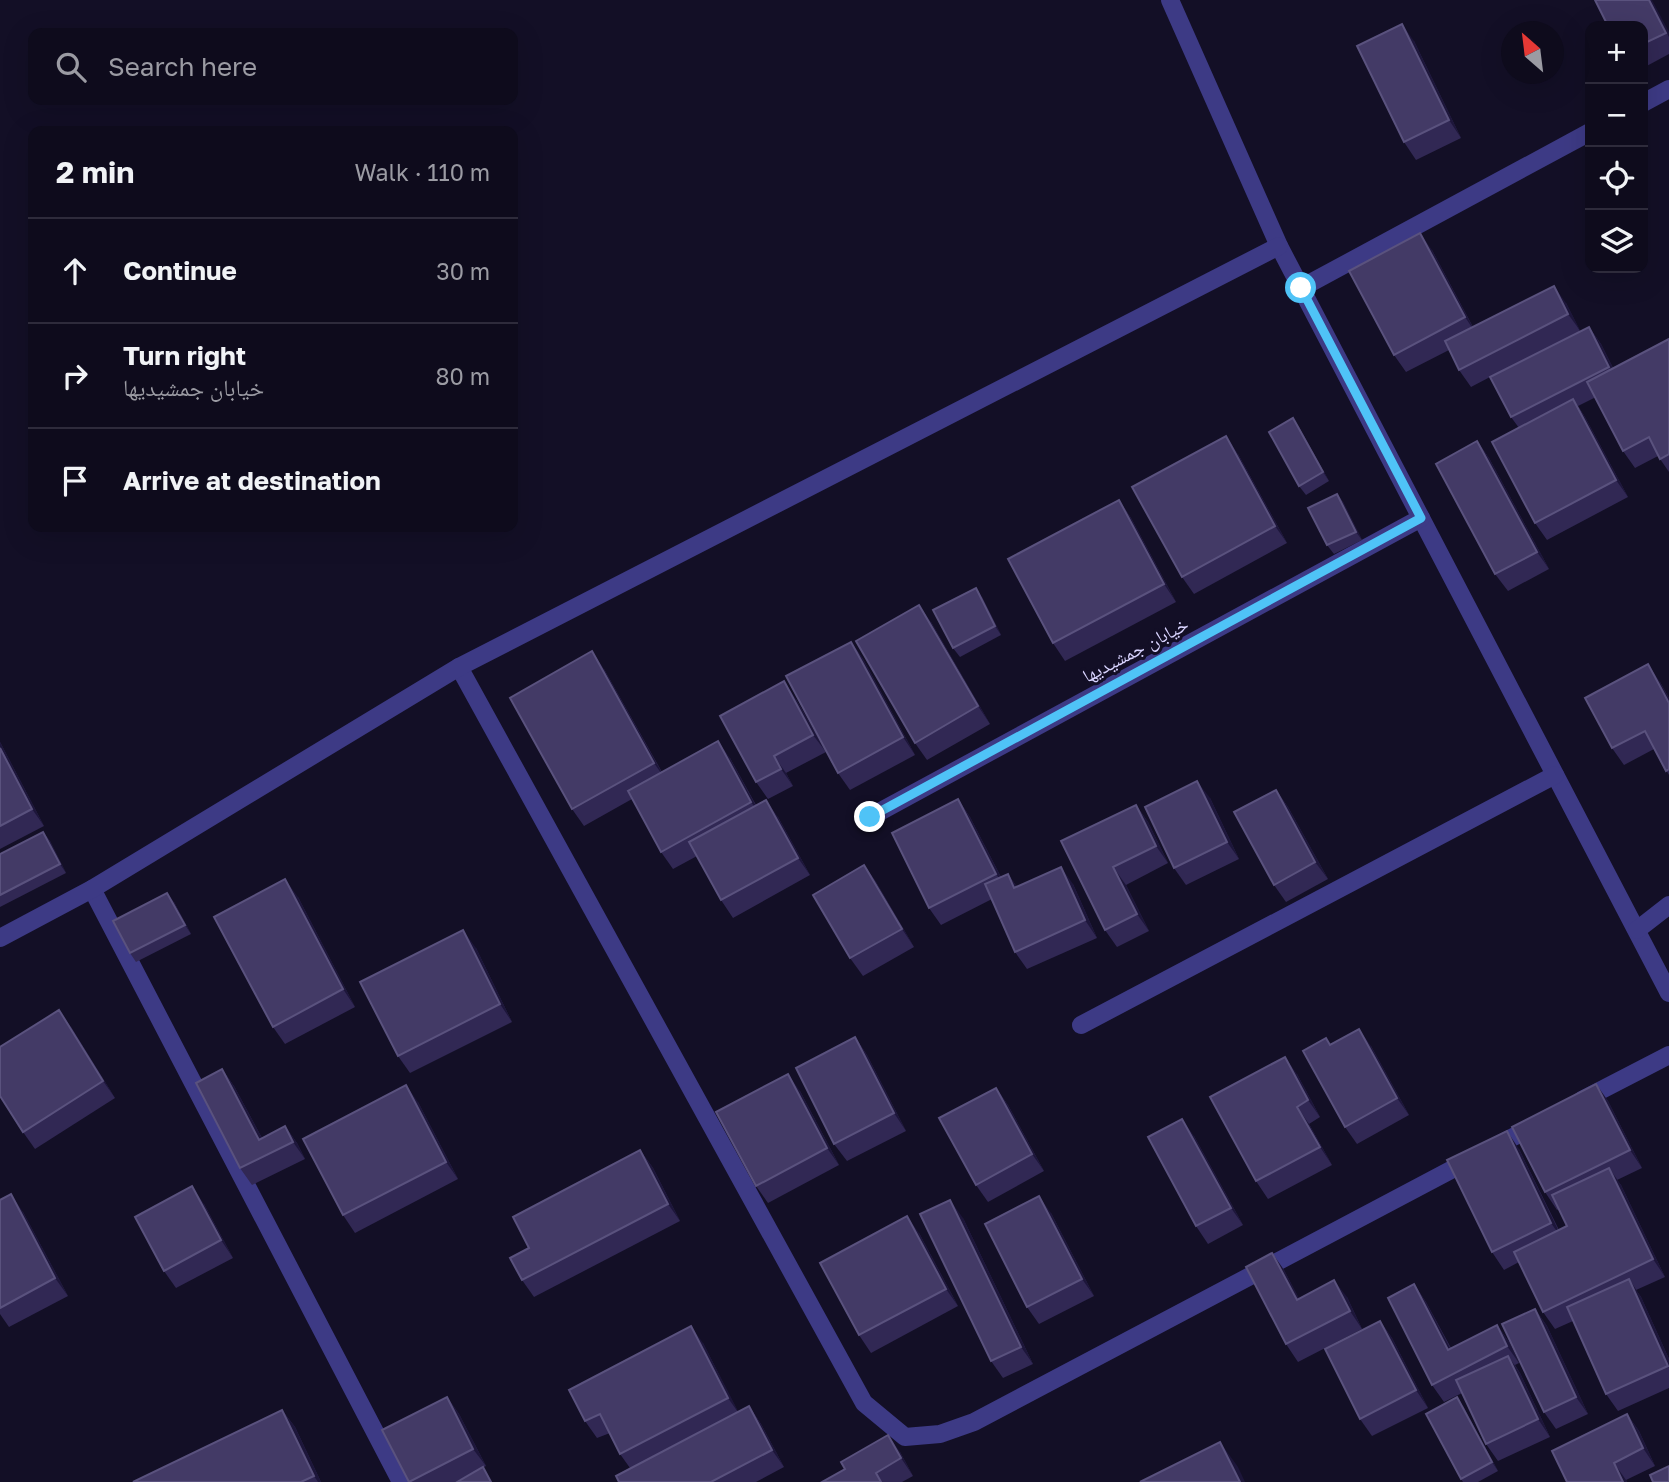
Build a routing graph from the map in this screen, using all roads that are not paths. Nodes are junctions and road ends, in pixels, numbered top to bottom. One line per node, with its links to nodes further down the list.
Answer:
1 (1170, 0): 5 (street)
2 (1669, 89): 3 (street)
3 (1648, 100)
4 (1585, 135): 6 (street)
5 (1279, 246): 6 (street); 8 (street)
6 (1301, 288): 7 (street)
7 (1421, 518): 9 (street); 10 (street, خیابان جمشیدیها)
8 (459, 667): 11 (street); 19 (street)
9 (1555, 775): 13 (street); 16 (street)
10 (870, 817)
11 (93, 889): 14 (street); 20 (street)
12 (1669, 905): 13 (street)
13 (1637, 930): 15 (street)
14 (0, 938)
15 (1669, 993)
16 (1081, 1025)
17 (1669, 1055): 18 (street)
18 (1571, 1106)
19 (1547, 1119)
20 (401, 1482)

